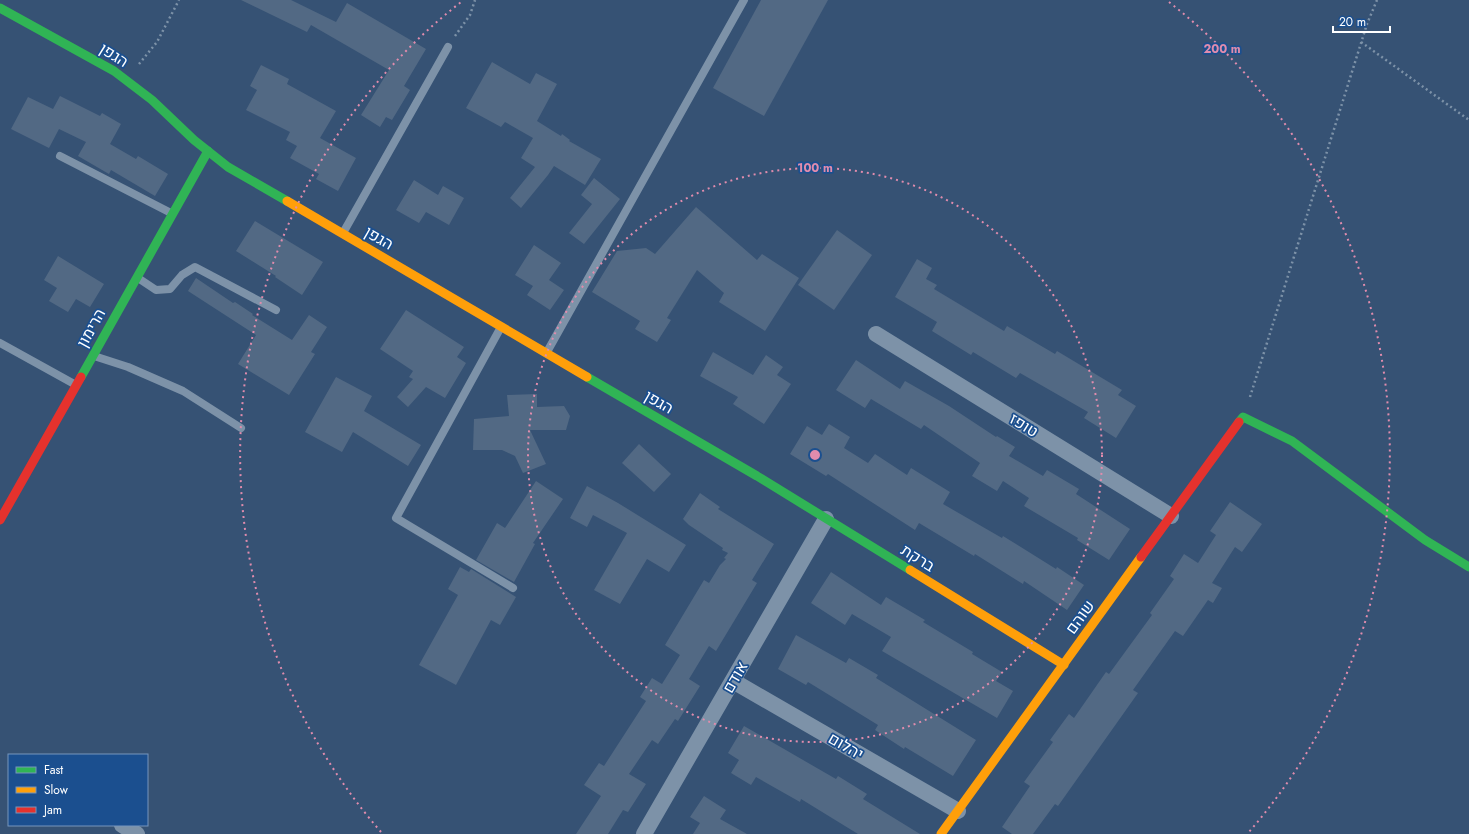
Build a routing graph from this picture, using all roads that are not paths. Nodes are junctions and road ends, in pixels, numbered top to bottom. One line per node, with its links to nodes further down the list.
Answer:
1 (744, 0): 13 (lane)
2 (0, 8): 4 (street, הגפן)
3 (448, 48): 7 (lane)
4 (208, 151): 6 (street, הרימון); 7 (street, הגפן)
5 (60, 156): 6 (lane)
6 (173, 214): 8 (street, הרימון)
7 (342, 234): 10 (street, הגפן)
8 (137, 278): 9 (lane); 14 (street, הרימון)
9 (276, 310)
10 (501, 326): 13 (street, הגפן); 22 (lane)
11 (876, 334): 18 (street, טופז)
12 (0, 342): 15 (lane)
13 (547, 353): 17 (street, הגפן)
14 (93, 356): 15 (street, הרימון); 16 (lane)
15 (76, 384): 19 (street, הרימון)
16 (241, 428)
17 (757, 476): 20 (street, ברקת)
18 (1171, 516): 21 (street, שוהם); 23 (street, שוהם)
19 (0, 519)
20 (826, 519): 23 (street, ברקת); 24 (street, אודם)
21 (1469, 567)
22 (513, 588)
23 (1064, 664): 25 (street, שוהם)
24 (733, 681): 25 (street, יהלום); 28 (street, אודם)
25 (958, 811): 29 (street, שוהם)
26 (124, 826): 27 (street)
27 (137, 834)
28 (644, 834)
29 (941, 834)

